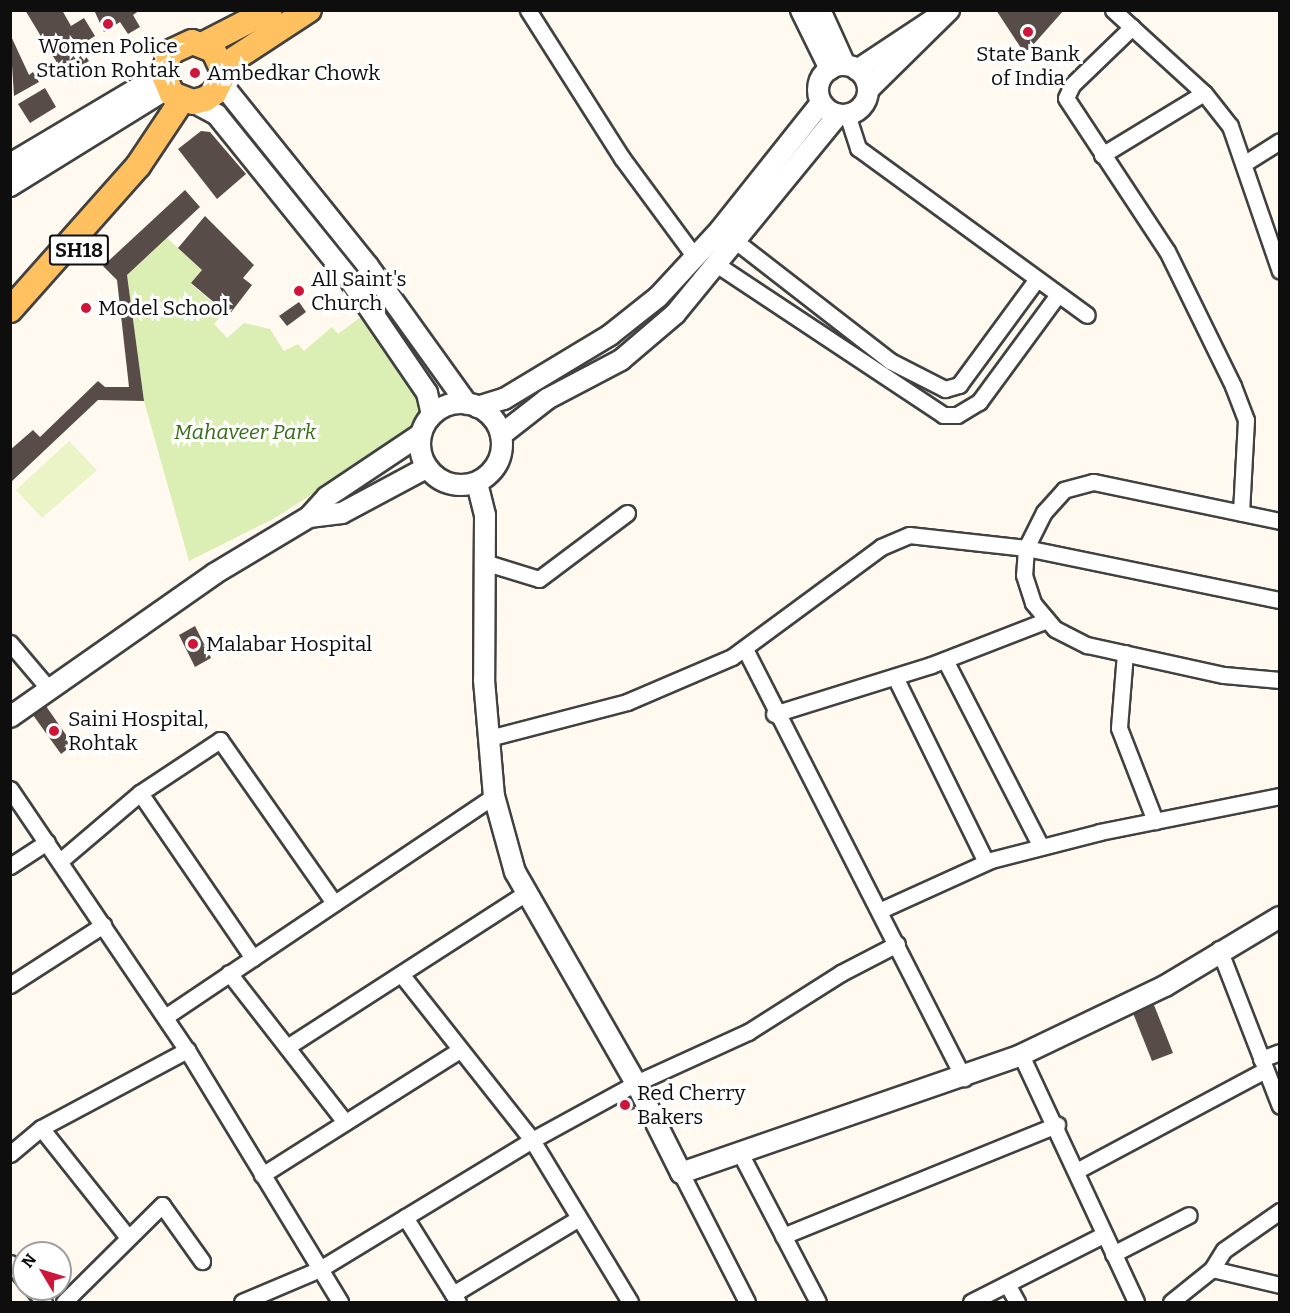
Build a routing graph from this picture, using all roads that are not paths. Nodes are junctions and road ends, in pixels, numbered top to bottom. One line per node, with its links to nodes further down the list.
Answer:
1 (270, 10): 9 (main road, SH18)
2 (309, 10): 11 (main road, SH18)
3 (528, 10): 25 (street)
4 (801, 10): 10 (street)
5 (820, 10): 10 (street)
6 (1113, 10): 8 (street)
7 (946, 14): 10 (street); 12 (street)
8 (1132, 27): 14 (street); 19 (street)
9 (204, 44): 11 (main road); 13 (main road, SH18)
10 (844, 68): 12 (street); 15 (street)
11 (222, 77): 13 (main road, SH18); 34 (street)
12 (868, 90): 16 (street)
13 (177, 91): 18 (street); 22 (main road, SH18); 35 (street)
14 (1204, 93): 19 (street); 20 (street)
15 (821, 103): 16 (street); 25 (street)
16 (842, 115): 24 (street); 28 (street)
17 (1280, 141): 20 (street)
18 (47, 152): 21 (street); 23 (street)
19 (1102, 155): 41 (street)
20 (1245, 163): 27 (street)
21 (10, 165)
22 (138, 166): 29 (main road, SH18); 31 (main road); 33 (main road, SH18)
23 (10, 186)
24 (738, 243): 26 (street); 28 (street)
25 (695, 257): 34 (street)
26 (718, 267): 30 (street); 37 (street)
27 (1280, 271)
28 (1036, 280): 30 (street)
29 (10, 289)
30 (1058, 296): 32 (street)
31 (10, 310)
32 (1087, 315)
33 (10, 328)
34 (472, 405): 35 (street); 37 (street)
35 (432, 414): 36 (street)
36 (421, 434): 38 (street); 42 (street)
37 (501, 435): 39 (street)
38 (426, 468): 39 (street); 42 (street)
39 (477, 483): 45 (street)
40 (627, 513): 45 (street)
41 (1241, 513): 43 (street); 44 (street)
42 (309, 517): 54 (street)
43 (1280, 521)
44 (1026, 548): 46 (street); 47 (street); 49 (street)
45 (487, 563): 57 (street)
46 (1280, 600)
47 (1047, 620): 50 (street); 51 (street)
48 (10, 643): 54 (street)
49 (745, 649): 55 (street); 57 (street)
50 (1125, 653): 53 (street); 62 (street)
51 (945, 660): 52 (street); 64 (street)
52 (895, 677): 55 (street); 66 (street)
53 (1280, 680)
54 (49, 689): 56 (street)
55 (774, 714): 70 (street)
56 (10, 717)
57 (489, 738): 60 (street)
58 (10, 789): 63 (street)
59 (140, 793): 65 (street); 69 (street); 75 (street)
60 (494, 796): 68 (street); 69 (street)
61 (1280, 796): 62 (street)
62 (1155, 821): 64 (street)
63 (47, 842): 65 (street); 67 (street)
64 (1041, 847): 66 (street)
65 (60, 861): 72 (street)
66 (986, 862): 70 (street)
67 (10, 866)
68 (526, 893): 77 (street); 87 (street)
69 (334, 903): 75 (street)
70 (881, 910): 73 (street)
71 (1280, 917): 74 (street)
72 (103, 925): 78 (street); 79 (street)
73 (897, 944): 86 (street); 87 (street)
74 (1219, 949): 84 (street); 85 (street)
75 (253, 958): 76 (street)
76 (230, 973): 79 (street); 80 (street)
77 (401, 974): 80 (street); 82 (street)
78 (10, 985)
79 (165, 1017): 81 (street)
80 (287, 1047): 89 (street)
81 (187, 1050): 91 (street); 97 (street)
82 (460, 1050): 89 (street); 92 (street)
83 (1280, 1052): 85 (street)
84 (1022, 1055): 86 (street); 90 (street)
85 (1263, 1064): 88 (street); 95 (street)
86 (964, 1078): 93 (street)
87 (636, 1083): 92 (street); 96 (street)
88 (1280, 1106)
89 (345, 1122): 97 (street)
90 (1057, 1125): 95 (street); 104 (street)
91 (41, 1128): 94 (street); 102 (street)
92 (532, 1140): 100 (street); 101 (street)
93 (739, 1151): 96 (street); 104 (street)
94 (10, 1154)
95 (1078, 1170): 103 (street)
96 (681, 1173): 116 (street)
97 (262, 1174): 107 (street)
98 (1280, 1211): 108 (street)
99 (1189, 1215): 105 (street)
100 (405, 1217): 107 (street); 111 (street)
101 (579, 1218): 111 (street); 115 (street)
102 (126, 1235): 106 (street); 112 (street)
103 (1103, 1235): 105 (street); 109 (street)
104 (783, 1236): 117 (street)
105 (1113, 1254): 120 (street)
106 (202, 1261)
107 (320, 1269): 113 (street); 114 (street)
108 (1212, 1269): 110 (street); 121 (street)
109 (1007, 1284): 118 (street); 119 (street)
110 (1280, 1285)
111 (456, 1298)
112 (64, 1302)
113 (242, 1302)
114 (340, 1302)
115 (627, 1302)
116 (747, 1302)
117 (818, 1302)
118 (971, 1302)
119 (1017, 1302)
120 (1136, 1302)
121 (1171, 1302)

